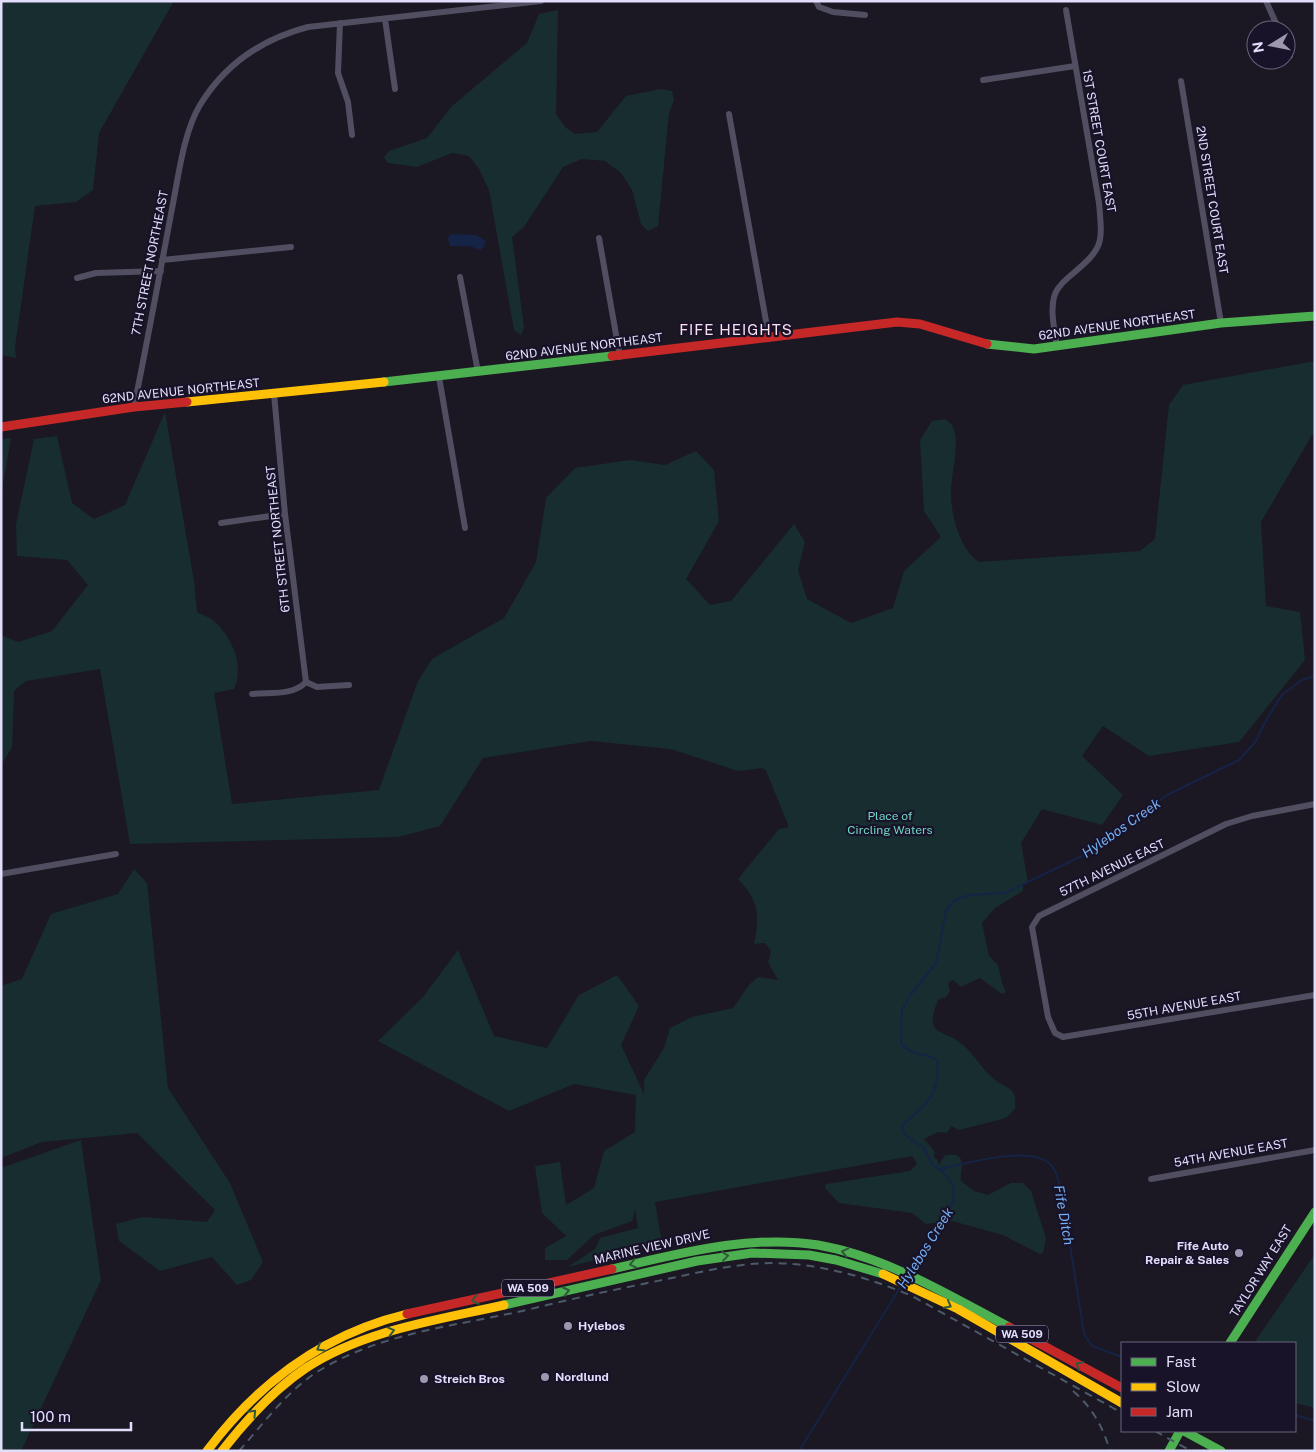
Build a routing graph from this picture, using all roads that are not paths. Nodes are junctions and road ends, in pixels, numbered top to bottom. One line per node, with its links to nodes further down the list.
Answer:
1 (541, 1): 6 (street, 7TH STREET NORTHEAST)
2 (816, 1): 5 (street)
3 (1266, 1): 7 (street)
4 (1066, 10): 9 (street, 1ST STREET COURT EAST)
5 (865, 15)
6 (385, 18): 8 (street, 7TH STREET NORTHEAST); 12 (street)
7 (1275, 20)
8 (340, 23): 14 (street); 17 (street, 7TH STREET NORTHEAST)
9 (1075, 66): 10 (street); 24 (street, 1ST STREET COURT EAST)
10 (984, 80)
11 (1182, 81): 22 (street, 2ND STREET COURT EAST)
12 (395, 89)
13 (729, 114): 23 (street)
14 (352, 135)
15 (599, 238): 25 (street)
16 (291, 247): 17 (street)
17 (162, 260): 18 (street, 7TH STREET NORTHEAST)
18 (161, 271): 20 (street); 29 (street, 7TH STREET NORTHEAST)
19 (460, 277): 26 (street)
20 (78, 278)
21 (1315, 316): 22 (main road, 62ND AVENUE NORTHEAST)
22 (1221, 323): 24 (main road, 62ND AVENUE NORTHEAST)
23 (769, 338): 24 (main road, 62ND AVENUE NORTHEAST); 25 (main road, 62ND AVENUE NORTHEAST)
24 (1057, 347)
25 (620, 357): 26 (main road, 62ND AVENUE NORTHEAST)
26 (478, 372): 27 (main road, 62ND AVENUE NORTHEAST)
27 (439, 377): 28 (main road, 62ND AVENUE NORTHEAST); 33 (street)
28 (274, 394): 29 (main road, 62ND AVENUE NORTHEAST); 31 (street, 6TH STREET NORTHEAST)
29 (134, 407): 30 (main road, 62ND AVENUE NORTHEAST)
30 (1, 427)
31 (285, 514): 32 (street); 34 (street, 6TH STREET NORTHEAST)
32 (221, 523)
33 (465, 528)
34 (306, 682): 35 (street); 36 (street)
35 (348, 685)
36 (252, 694)
37 (1315, 804): 41 (street, 57TH AVENUE EAST)
38 (116, 854): 39 (street)
39 (1, 874)
40 (1315, 995): 41 (street, 55TH AVENUE EAST)
41 (1058, 1035)
42 (1315, 1150): 43 (street, 54TH AVENUE EAST)
43 (1151, 1179)
44 (1315, 1212): 47 (main road, TAYLOR WAY EAST)
45 (890, 1271): 46 (main road, MARINE VIEW DRIVE / WA 509); 52 (main road, MARINE VIEW DRIVE / WA 509, one-way to 52); 53 (main road, MARINE VIEW DRIVE / WA 509, one-way to 45)
46 (919, 1285): 48 (main road, MARINE VIEW DRIVE / WA 509, one-way to 46); 49 (main road, MARINE VIEW DRIVE / WA 509, one-way to 49)
47 (1231, 1342)
48 (1121, 1387)
49 (1121, 1402)
50 (1179, 1432): 54 (main road)
51 (1186, 1432): 55 (main road)
52 (207, 1451)
53 (222, 1451)
54 (1169, 1451)
55 (1221, 1451)

